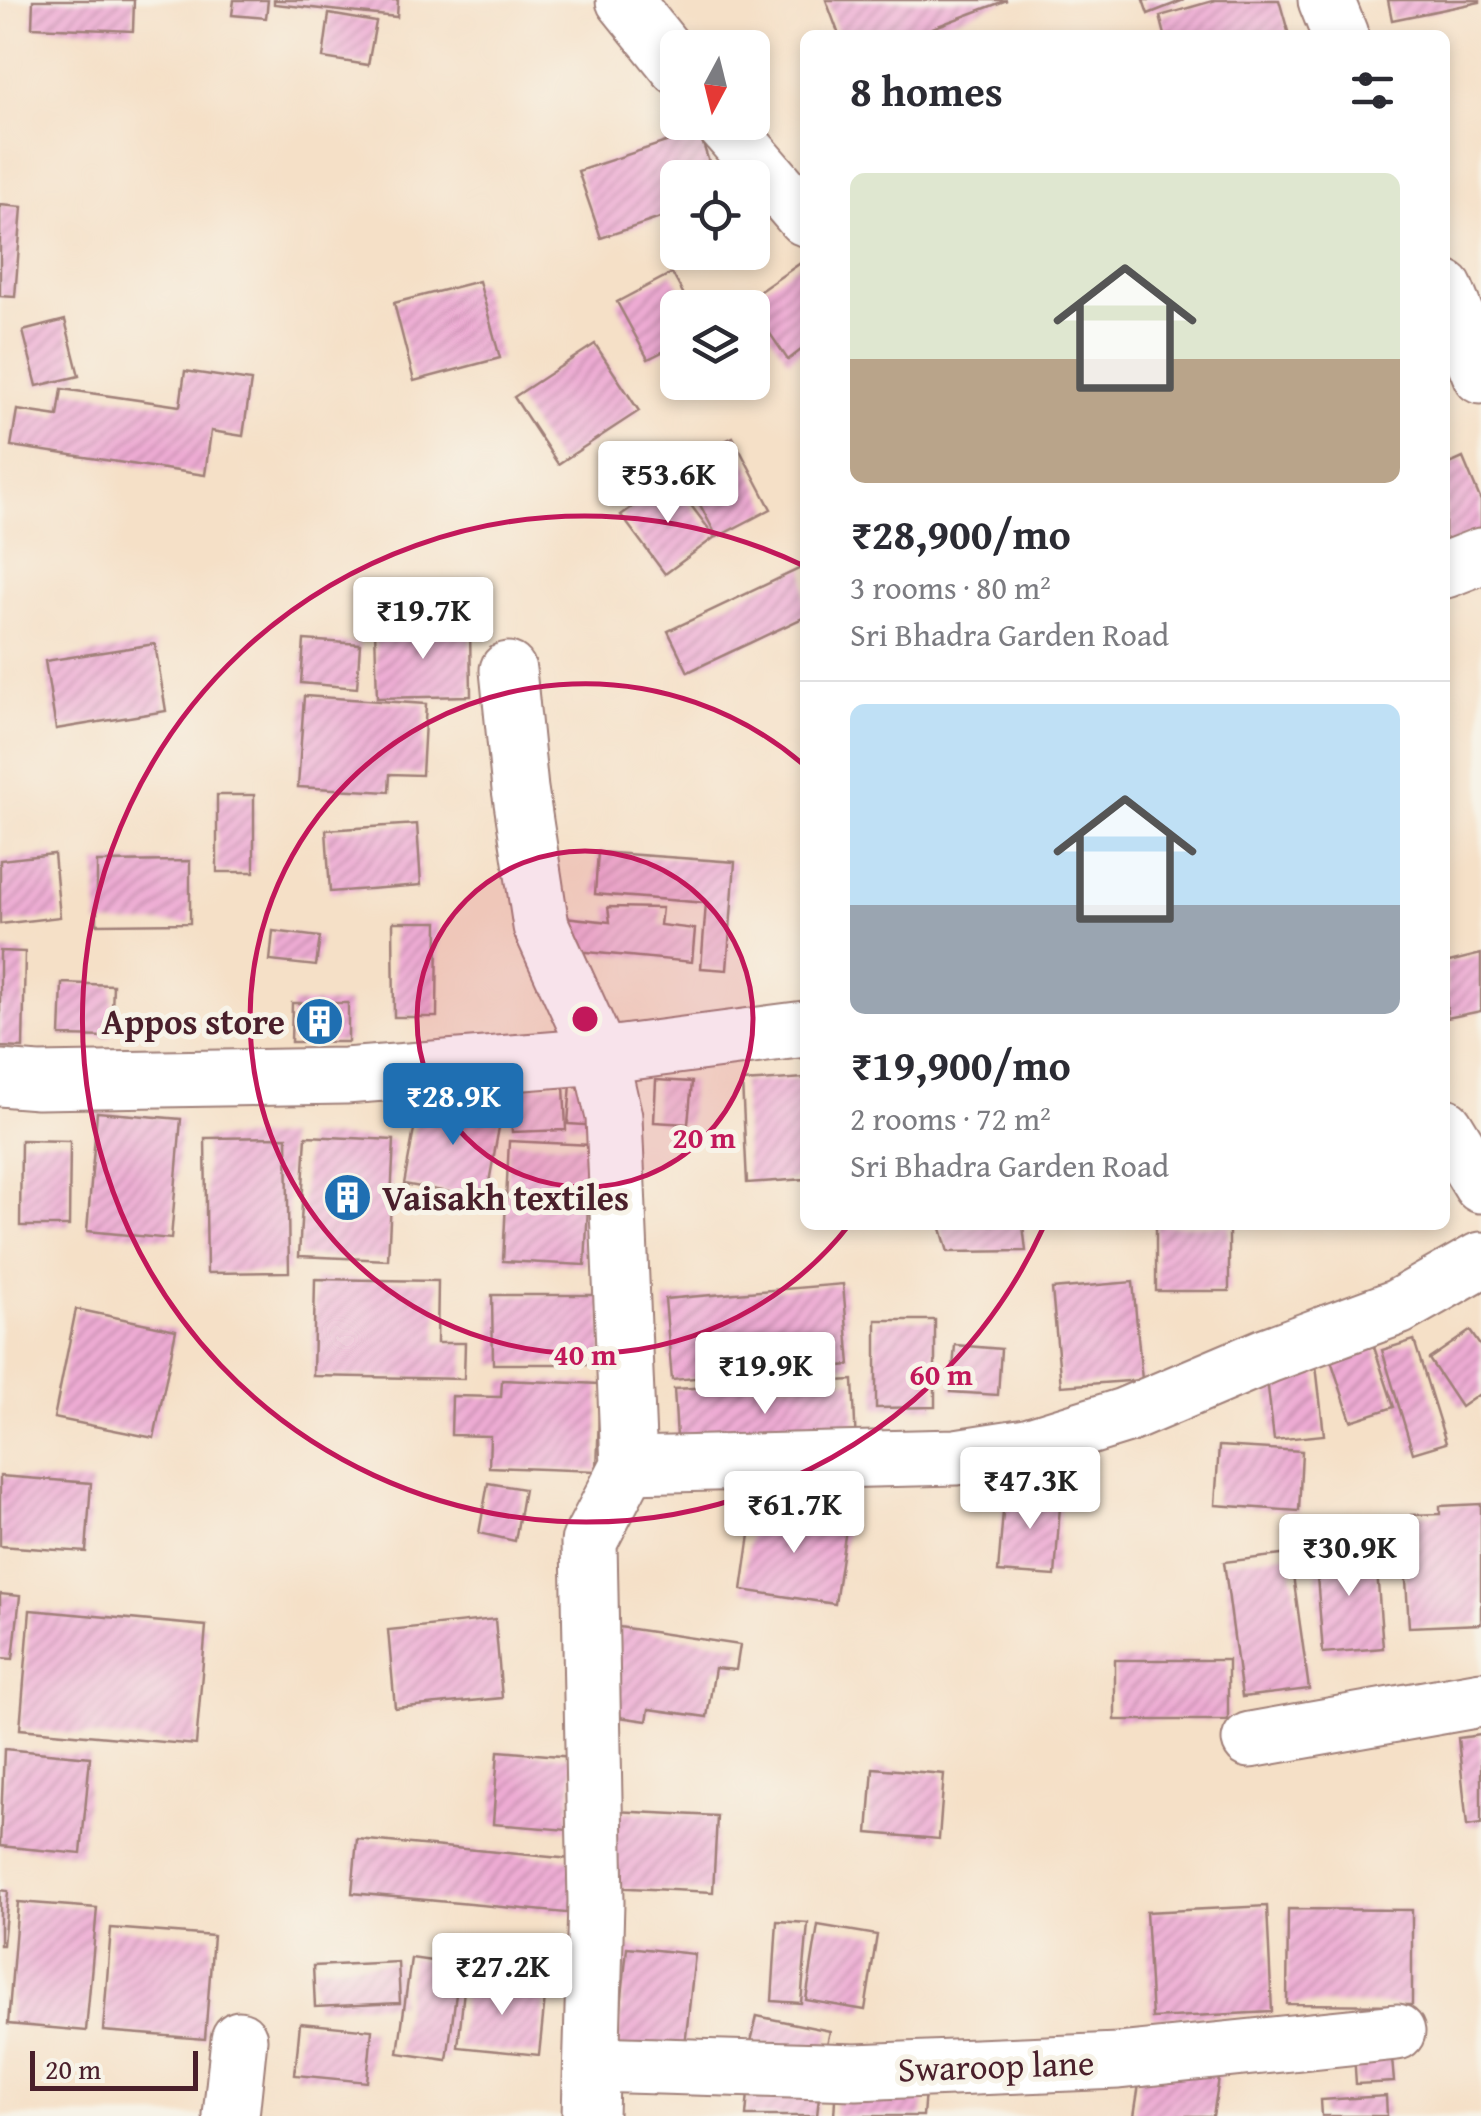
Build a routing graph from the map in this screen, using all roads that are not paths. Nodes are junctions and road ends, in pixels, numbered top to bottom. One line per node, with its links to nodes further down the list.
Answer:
1 (624, 0): 4 (street)
2 (1326, 0): 3 (street)
3 (1338, 30)
4 (660, 45)
5 (738, 140): 6 (street)
6 (800, 212)
7 (1450, 301): 8 (street)
8 (1481, 376)
9 (1481, 556): 10 (street)
10 (1450, 568)
11 (508, 670): 13 (street)
12 (800, 1029): 13 (street)
13 (600, 1056): 14 (street); 18 (street)
14 (0, 1078)
15 (1450, 1134): 16 (street)
16 (1481, 1185)
17 (1481, 1260): 18 (street)
18 (629, 1465): 23 (street)
19 (1481, 1699): 20 (street)
20 (1250, 1740)
21 (1397, 2032): 23 (street, Swaroop lane)
22 (238, 2039): 24 (street)
23 (592, 2090)
24 (231, 2116)

